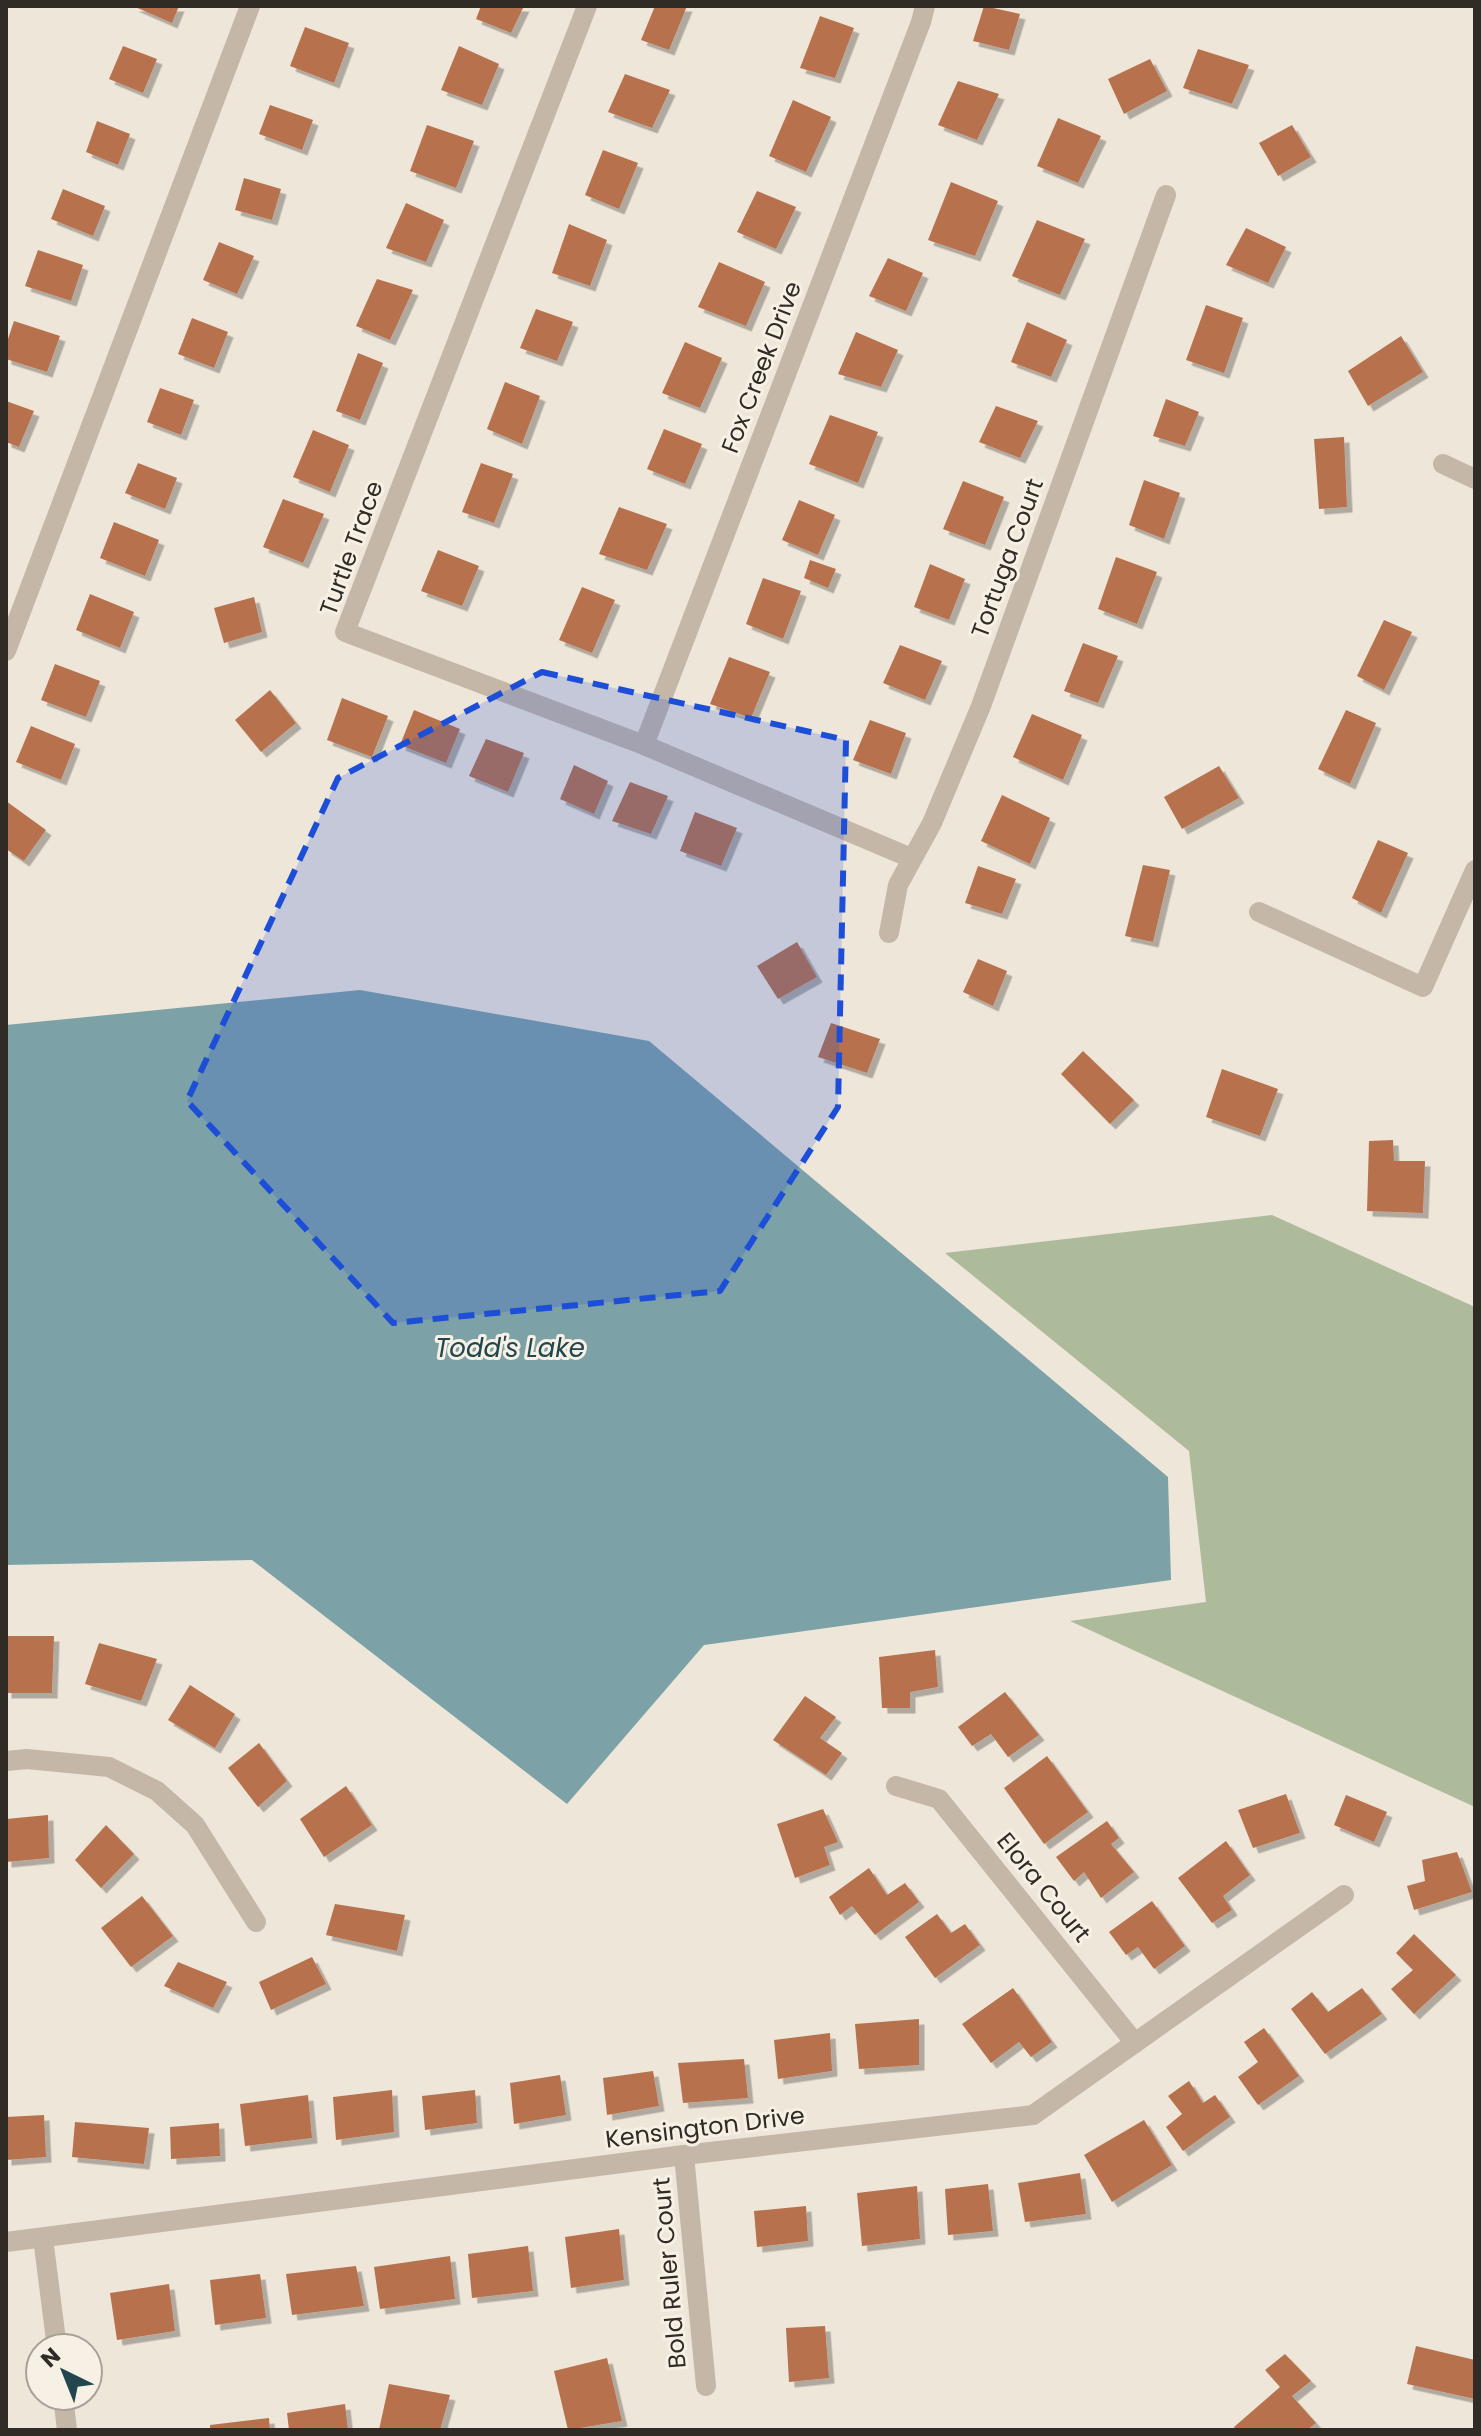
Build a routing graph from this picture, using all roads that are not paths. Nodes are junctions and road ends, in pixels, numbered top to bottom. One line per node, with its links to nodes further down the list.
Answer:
1 (250, 6): 7 (street)
2 (587, 6): 8 (street, Turtle Trace)
3 (925, 6): 8 (street, Fox Creek Drive)
4 (1166, 195): 9 (street, Tortuga Court)
5 (1443, 464): 6 (street)
6 (1475, 479)
7 (6, 651)
8 (644, 745): 9 (street, Turtle Trace)
9 (911, 858): 12 (street, Tortuga Court)
10 (1475, 870): 11 (street)
11 (1259, 912)
12 (889, 933)
13 (6, 1761): 16 (street)
14 (896, 1786): 17 (street, Elora Court)
15 (1344, 1895): 17 (street, Kensington Drive)
16 (256, 1922)
17 (1135, 2043): 18 (street, Kensington Drive)
18 (684, 2155): 19 (street, Kensington Drive); 22 (street, Bold Ruler Court)
19 (43, 2238): 20 (street, Kensington Drive); 21 (street)
20 (6, 2242)
21 (55, 2332)
22 (706, 2386)

